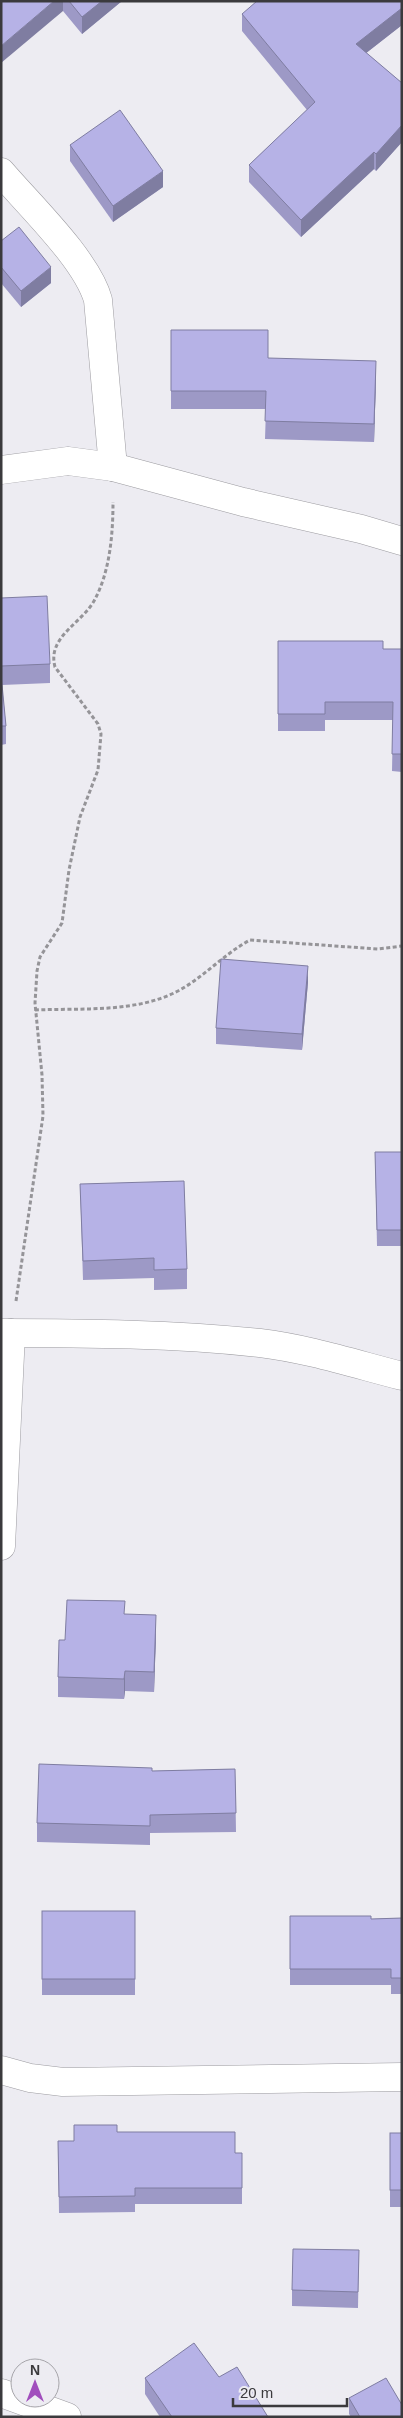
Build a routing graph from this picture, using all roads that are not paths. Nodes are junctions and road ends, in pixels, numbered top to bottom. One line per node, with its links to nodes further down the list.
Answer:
1 (1, 172): 2 (street)
2 (113, 468): 3 (street); 4 (street)
3 (1, 470)
4 (402, 541)
5 (6, 1333): 6 (street); 7 (street)
6 (402, 1376)
7 (1, 1546)
8 (1, 2070): 9 (street)
9 (402, 2077)
10 (1, 2393): 11 (street)
11 (67, 2417)

